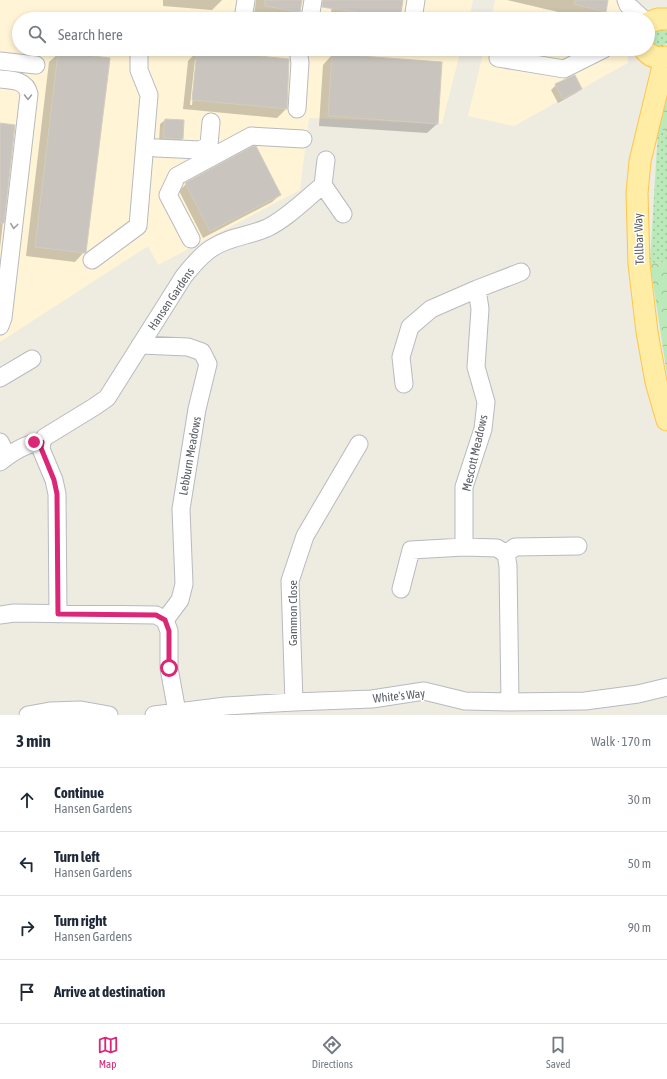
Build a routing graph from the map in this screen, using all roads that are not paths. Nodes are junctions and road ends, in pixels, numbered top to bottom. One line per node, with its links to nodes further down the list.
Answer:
1 (246, 0): 5 (street)
2 (313, 0): 6 (street)
3 (416, 0): 7 (street)
4 (626, 0): 8 (street)
5 (244, 12)
6 (311, 12)
7 (414, 12)
8 (636, 12)
9 (667, 19): 10 (main road)
10 (655, 20)
11 (139, 56): 23 (street)
12 (299, 56): 20 (street)
13 (590, 56): 15 (street)
14 (652, 56): 16 (main road)
15 (498, 58)
16 (666, 58): 38 (main road, Tollbar Way)
17 (0, 61): 18 (street)
18 (36, 65)
19 (0, 79): 33 (street, one-way to 33)
20 (297, 109)
21 (211, 122): 23 (street)
22 (303, 139): 27 (street)
23 (145, 146): 26 (street)
24 (326, 160): 25 (street)
25 (323, 185): 28 (street); 34 (street, Hansen Gardens)
26 (141, 191): 27 (street); 30 (street)
27 (168, 195): 29 (street)
28 (343, 214)
29 (191, 239)
30 (92, 260)
31 (521, 272): 32 (street)
32 (477, 289): 37 (street); 43 (street, Mescott Meadows)
33 (0, 326)
34 (140, 345): 39 (street, Hansen Gardens); 48 (street, Lebburn Meadows)
35 (32, 359): 36 (street)
36 (0, 378)
37 (404, 384)
38 (667, 420)
39 (42, 442): 41 (street, Hansen Gardens); 47 (street)
40 (359, 444): 50 (street, Gammon Close)
41 (2, 453)
42 (578, 546): 44 (street)
43 (464, 547): 44 (street); 45 (street)
44 (506, 554): 51 (street)
45 (401, 589)
46 (7, 614): 47 (street)
47 (58, 614): 48 (street)
48 (165, 620): 54 (street)
49 (667, 687): 53 (street, White's Way)
50 (294, 702): 52 (street, White's Way); 54 (street, White's Way)
51 (510, 702): 52 (street, White's Way); 53 (street, White's Way)
52 (312, 708)
53 (572, 708)
54 (177, 712): 58 (street, White's Way)
55 (50, 713): 56 (street); 57 (street)
56 (28, 715)
57 (110, 715)
58 (154, 715)

